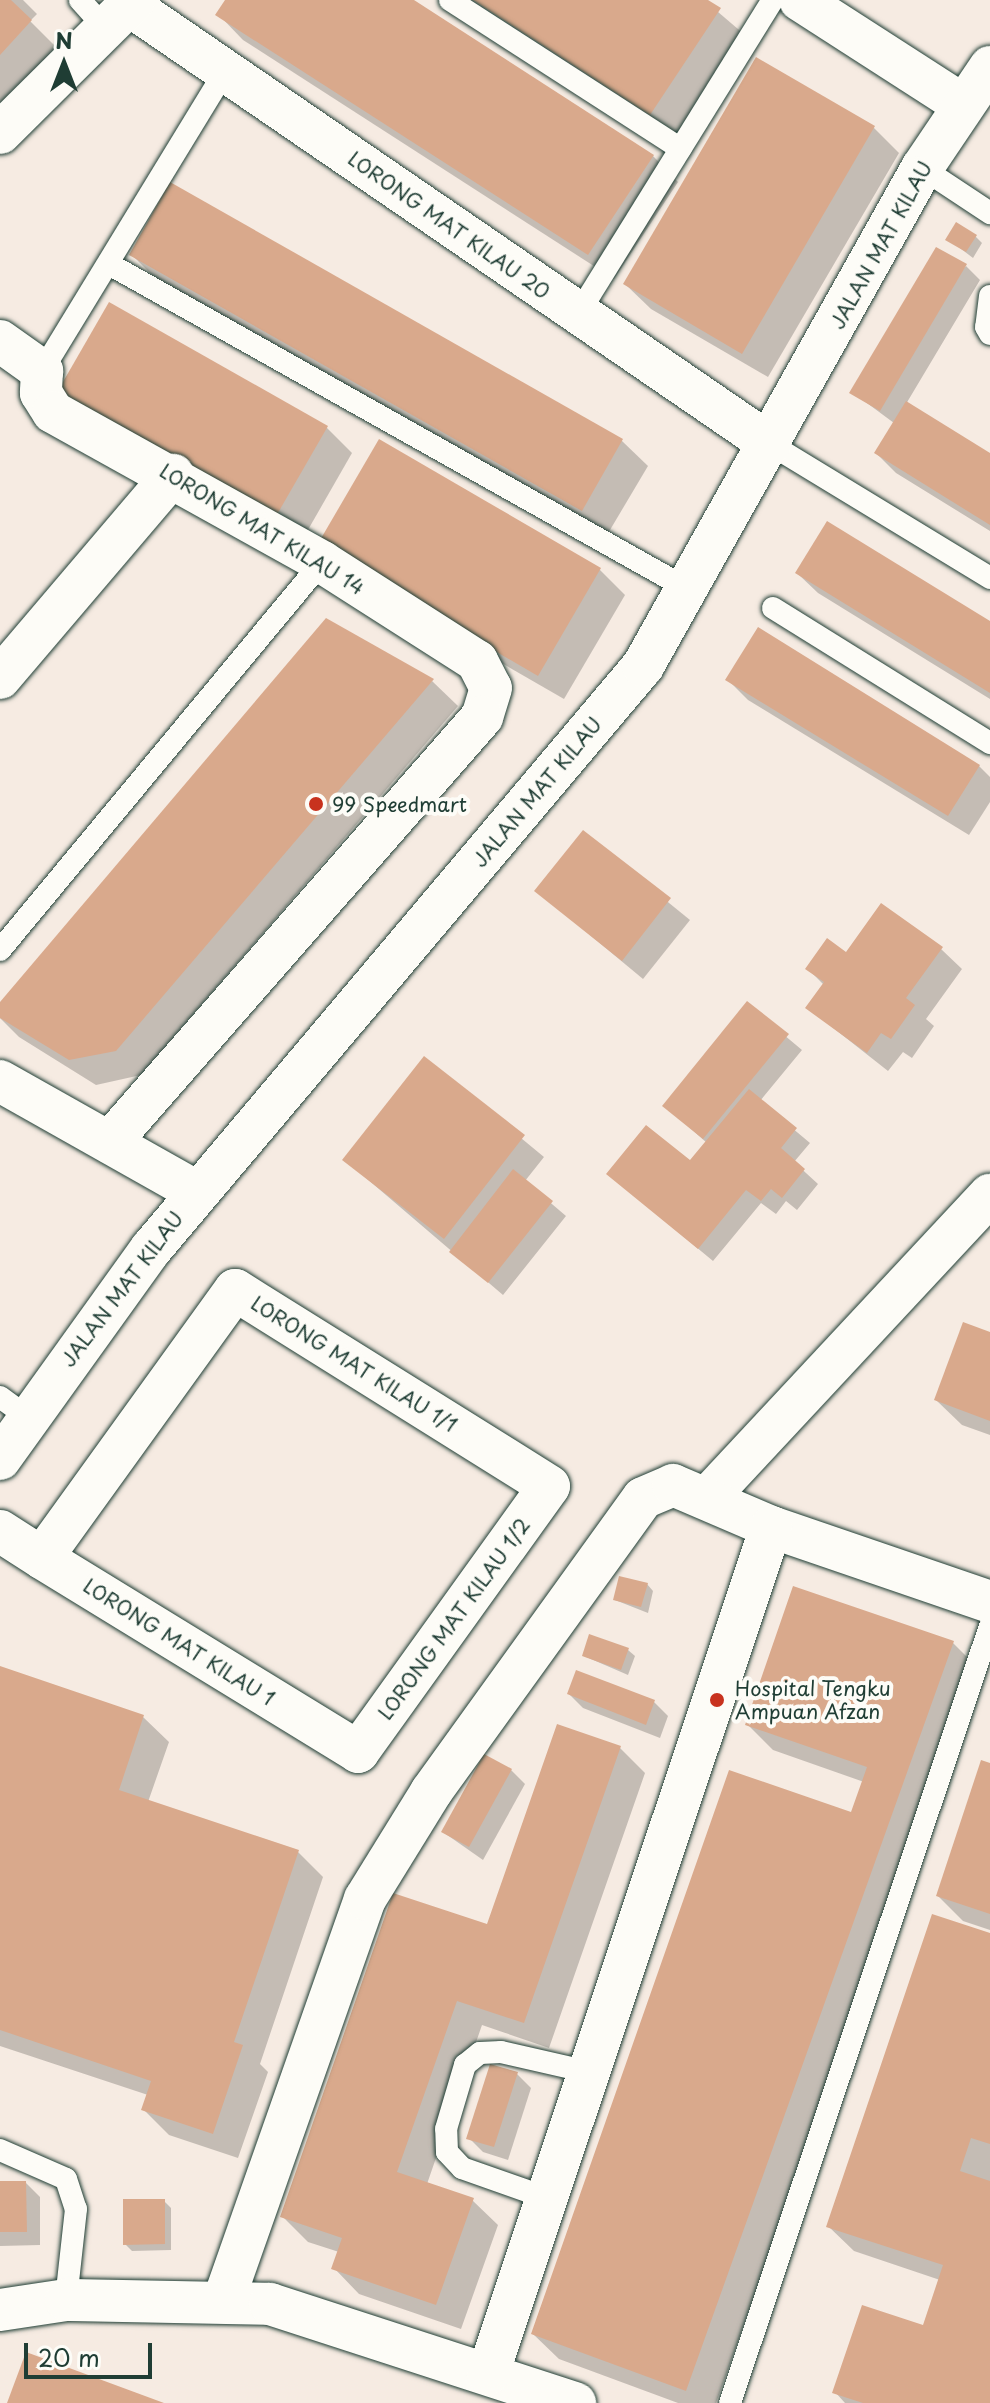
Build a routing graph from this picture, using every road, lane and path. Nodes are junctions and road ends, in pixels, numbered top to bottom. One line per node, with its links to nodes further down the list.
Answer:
1 (450, 0): 9 (lane)
2 (773, 0): 9 (lane)
3 (800, 0): 7 (street)
4 (112, 8): 6 (street, LORONG MAT KILAU 20); 8 (street, LORONG MAT KILAU 20)
5 (990, 67): 7 (street, JALAN MAT KILAU)
6 (225, 71): 12 (lane); 14 (street, LORONG MAT KILAU 20)
7 (963, 105): 10 (street, JALAN MAT KILAU)
8 (0, 133)
9 (680, 148): 14 (lane)
10 (922, 168): 11 (lane); 18 (street, JALAN MAT KILAU)
11 (990, 213)
12 (109, 264): 17 (lane); 22 (lane)
13 (990, 296): 15 (lane)
14 (578, 314): 18 (street, LORONG MAT KILAU 20)
15 (990, 334)
16 (0, 341): 17 (street)
17 (42, 371): 19 (street, LORONG MAT KILAU 14)
18 (770, 444): 21 (lane); 22 (street, JALAN MAT KILAU)
19 (173, 475): 20 (street, LORONG MAT KILAU 14); 24 (street)
20 (322, 562): 26 (lane); 28 (street, LORONG MAT KILAU 14)
21 (990, 578)
22 (688, 589): 29 (street, JALAN MAT KILAU)
23 (773, 608): 25 (lane)
24 (0, 678)
25 (990, 743)
26 (0, 950)
27 (0, 1081): 28 (street)
28 (110, 1142): 29 (street)
29 (197, 1192): 31 (street, JALAN MAT KILAU)
30 (990, 1195): 34 (street)
31 (13, 1407): 32 (street, JALAN MAT KILAU)
32 (0, 1459)
33 (549, 1486): 37 (street, LORONG MAT KILAU 1/1); 40 (street, LORONG MAT KILAU 1/2)
34 (709, 1496): 35 (street); 45 (street)
35 (771, 1527): 38 (street); 41 (street)
36 (0, 1531): 37 (street, LORONG MAT KILAU 1)
37 (42, 1558): 40 (street, LORONG MAT KILAU 1)
38 (990, 1602)
39 (990, 1626): 49 (lane)
40 (358, 1752)
41 (589, 2072): 43 (street); 43 (lane)
42 (0, 2150): 44 (lane)
43 (547, 2198): 47 (street)
44 (66, 2300): 45 (street); 46 (street)
45 (223, 2302): 47 (street)
46 (0, 2310)
47 (488, 2374): 48 (street)
48 (550, 2399)
49 (730, 2403)

